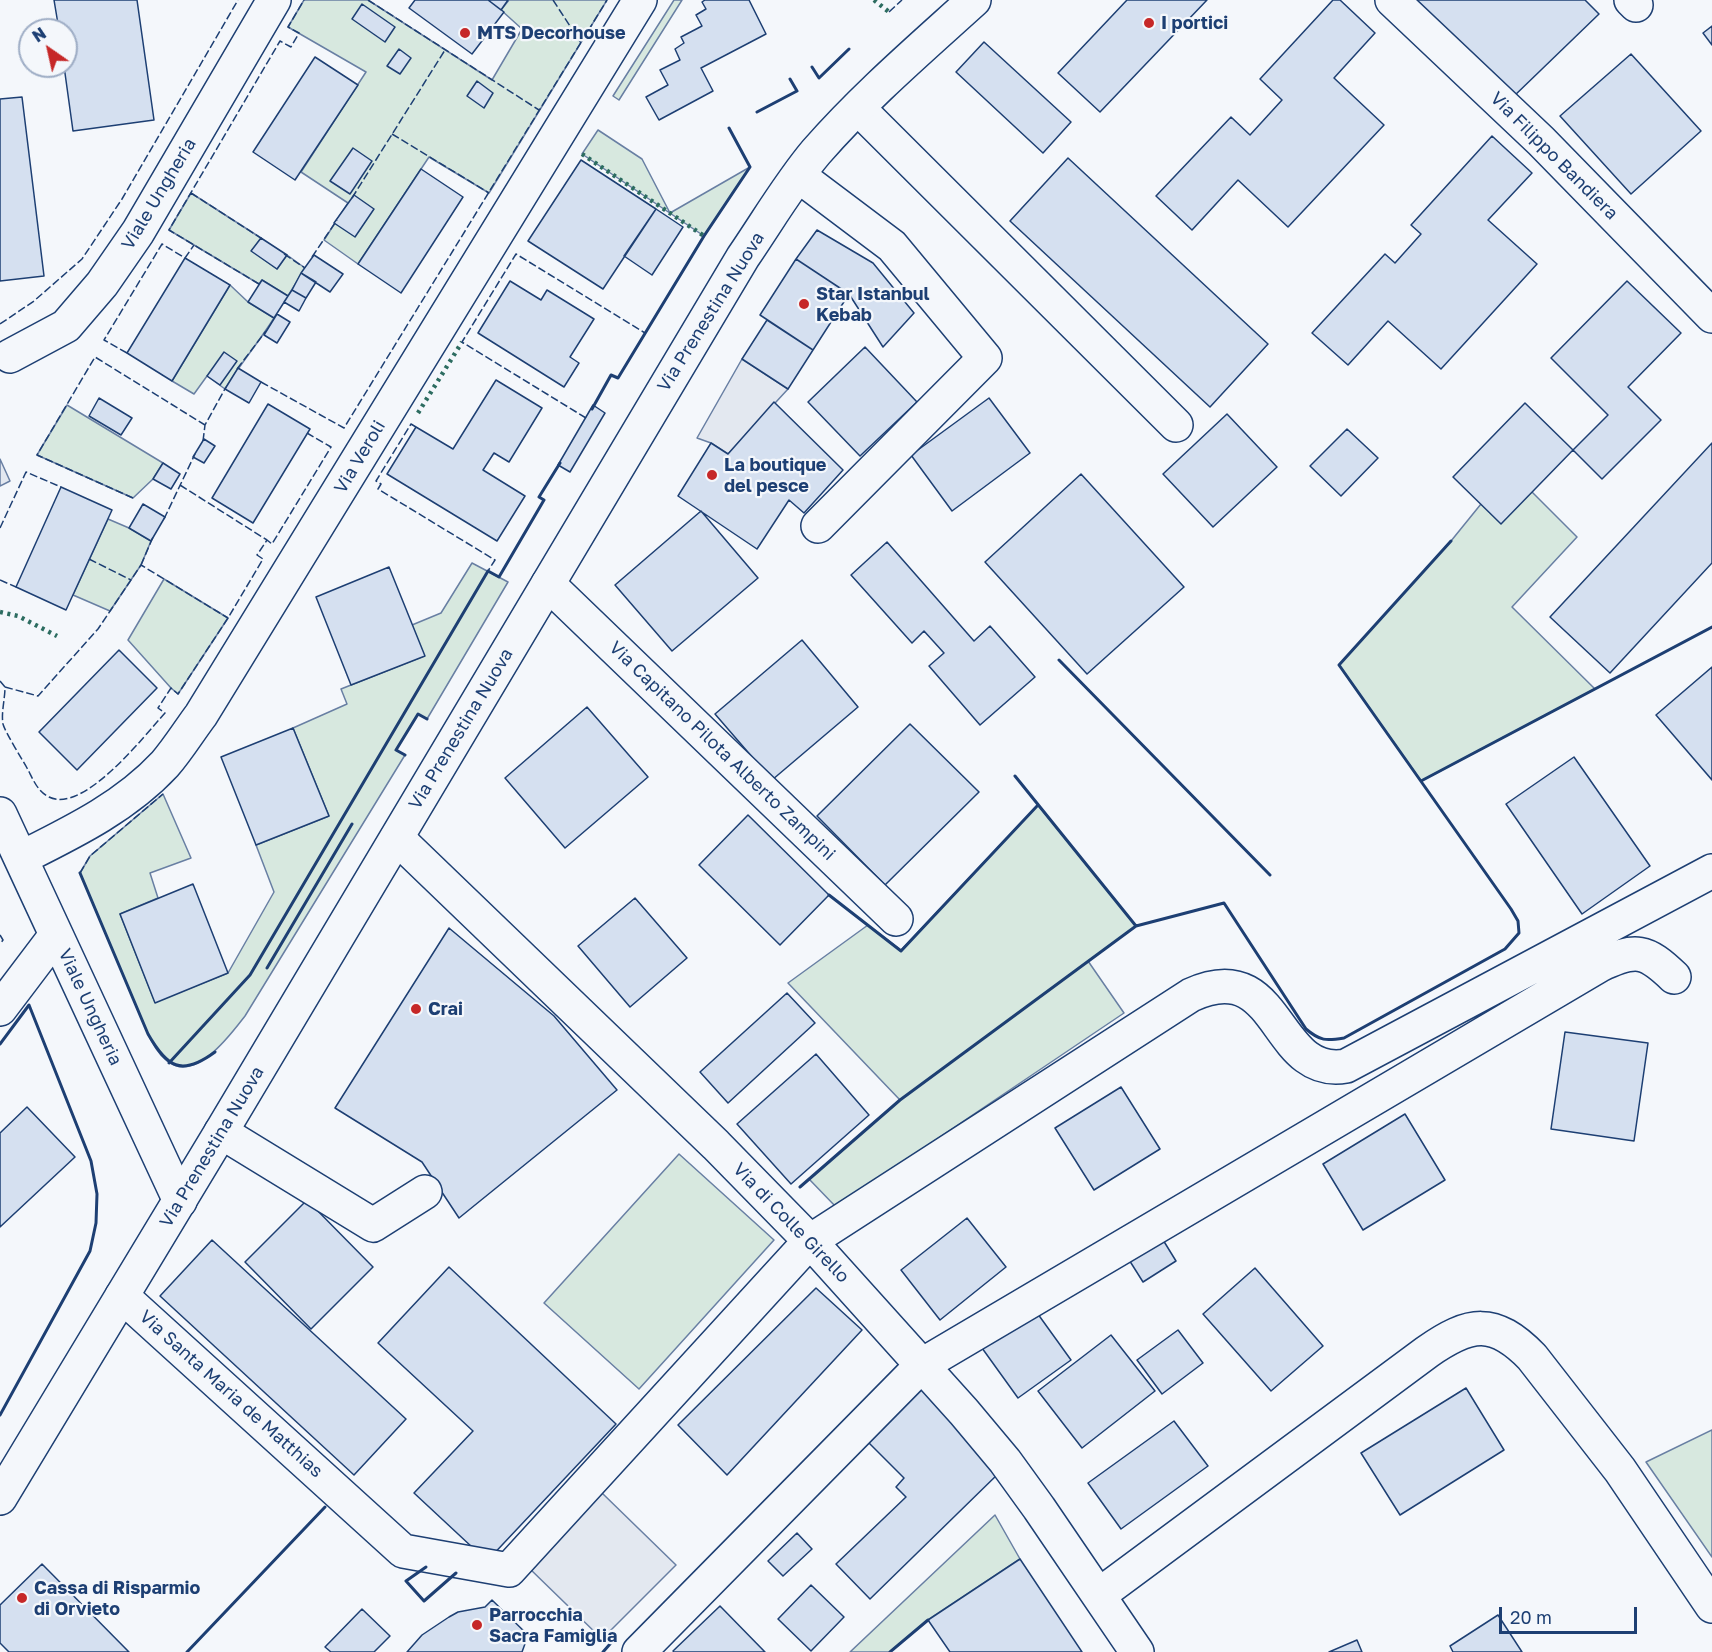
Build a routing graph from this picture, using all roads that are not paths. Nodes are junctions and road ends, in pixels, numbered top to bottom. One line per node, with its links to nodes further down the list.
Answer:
1 (274, 0): 8 (street, Viale Ungheria)
2 (640, 0): 14 (street, Via Veroli)
3 (974, 0): 5 (street, Via Prenestina Nuova)
4 (1392, 0): 7 (street, Via Filippo Bandiera)
5 (858, 108): 6 (street, Via Prenestina Nuova); 9 (street)
6 (799, 176): 10 (street); 11 (street, Via Prenestina Nuova)
7 (1712, 316)
8 (10, 356)
9 (1176, 424)
10 (818, 526)
11 (548, 584): 13 (street, Via Prenestina Nuova); 16 (street, Via Capitano Pilota Alberto Zampini)
12 (0, 814): 14 (street, Viale Ungheria)
13 (397, 837): 20 (street, Via Prenestina Nuova); 23 (street, Via di Colle Girello)
14 (21, 858): 17 (street, Viale Ungheria)
15 (1712, 871): 23 (street)
16 (896, 919)
17 (56, 935): 19 (street); 22 (street, Viale Ungheria)
18 (1674, 977): 25 (street)
19 (0, 1009)
20 (221, 1132): 21 (street); 22 (street, Via Prenestina Nuova)
21 (425, 1192)
22 (180, 1200): 24 (street, Via Prenestina Nuova)
23 (810, 1240): 24 (street, Via Santa Maria de Matthias); 25 (street, Via di Colle Girello)
24 (122, 1296): 26 (street, Via Prenestina Nuova)
25 (922, 1365): 27 (street, Via di Colle Girello); 29 (street)
26 (0, 1498)
27 (1098, 1595): 28 (street); 30 (street, Via di Colle Girello)
28 (1712, 1606)
29 (639, 1652)
30 (1137, 1652)

